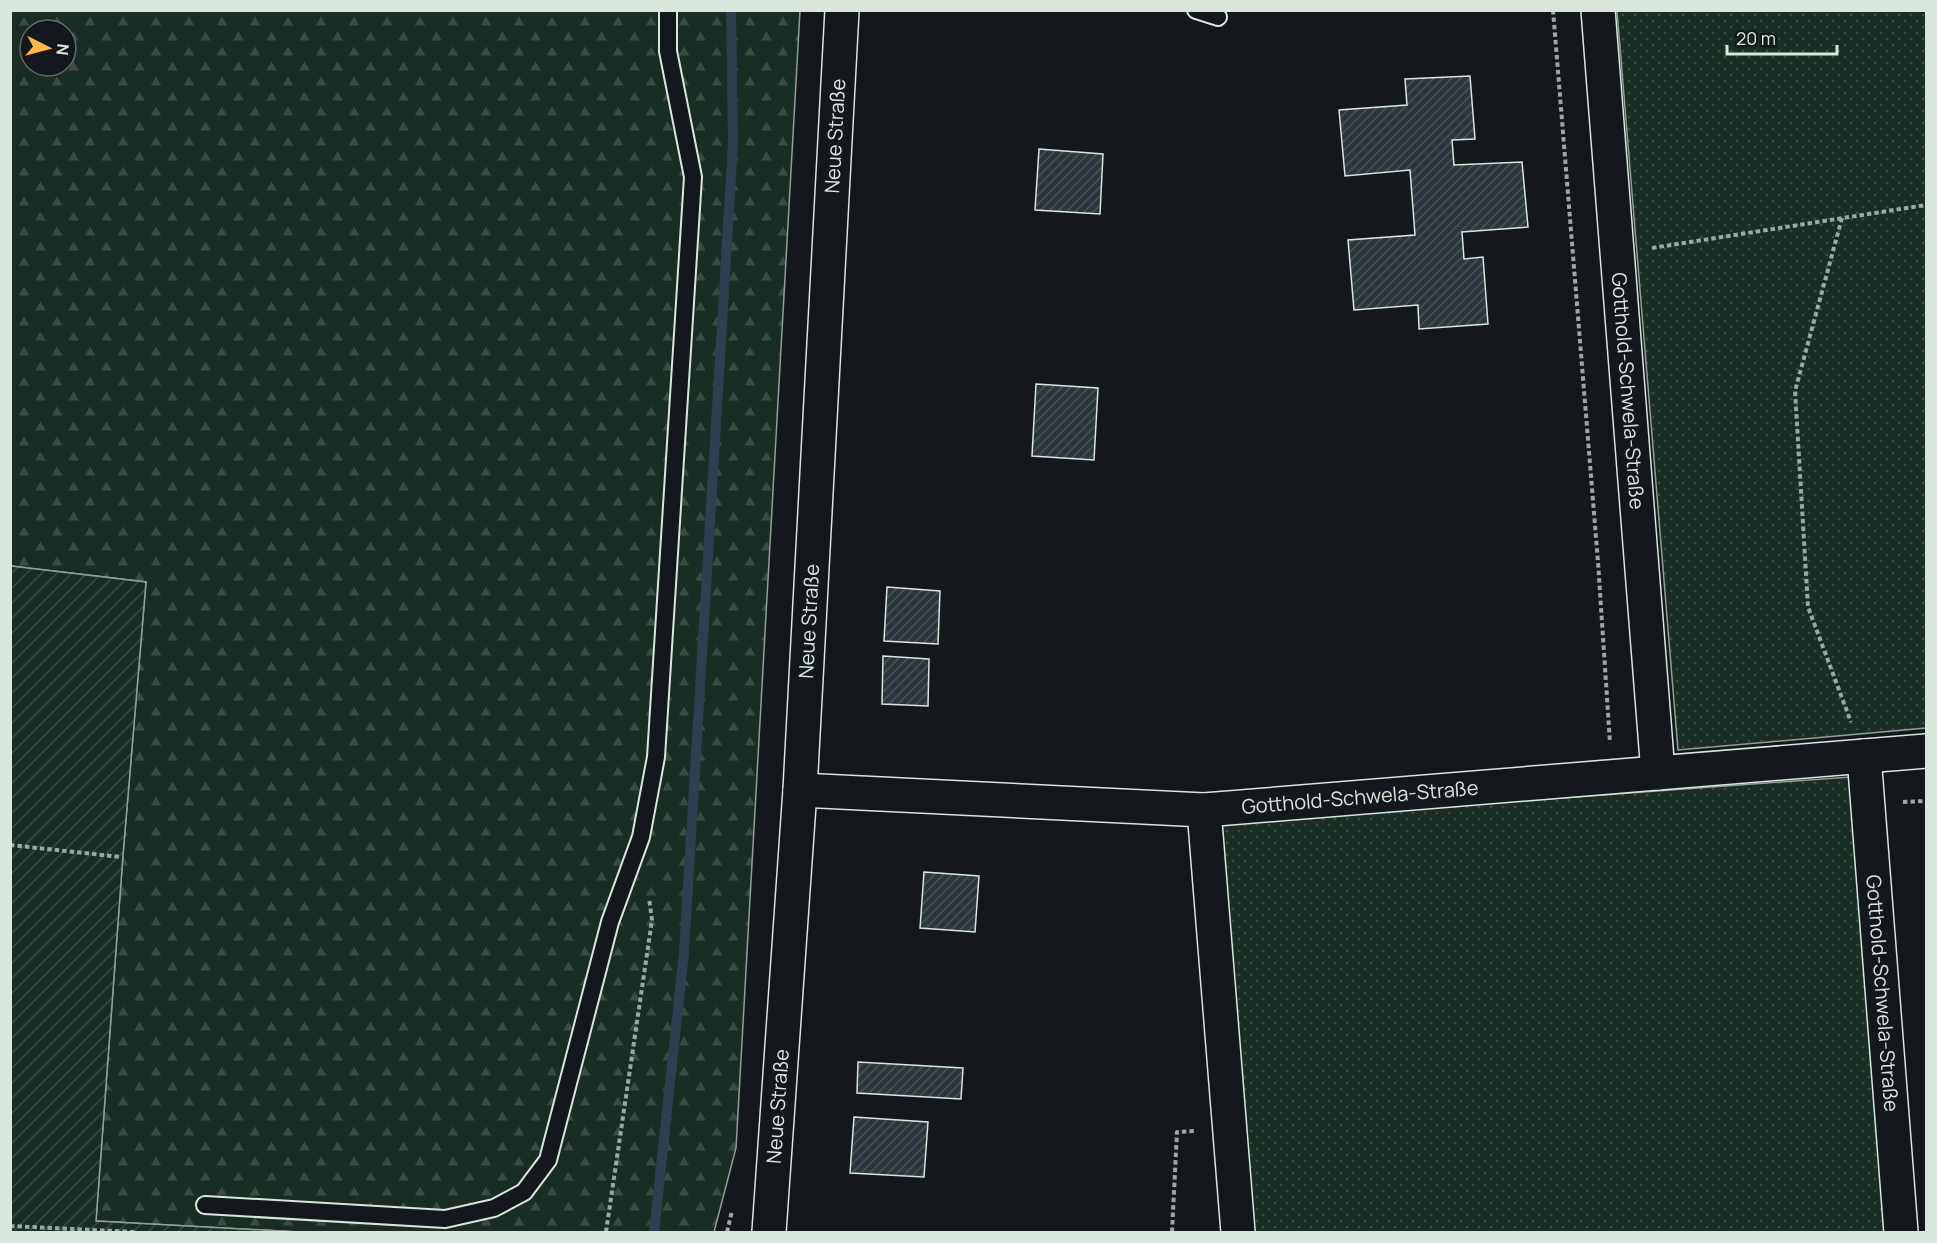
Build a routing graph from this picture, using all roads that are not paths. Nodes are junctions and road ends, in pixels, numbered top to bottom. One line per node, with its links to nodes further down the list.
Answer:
1 (668, 10): 11 (lane)
2 (842, 10): 9 (street, Neue Straße)
3 (1196, 10): 5 (lane)
4 (1598, 10): 8 (street, Gotthold-Schwela-Straße)
5 (1218, 17)
6 (1926, 751): 7 (street, Gotthold-Schwela-Straße)
7 (1864, 756): 8 (street, Gotthold-Schwela-Straße); 14 (street, Gotthold-Schwela-Straße)
8 (1658, 772): 10 (street, Gotthold-Schwela-Straße)
9 (800, 790): 10 (street, Gotthold-Schwela-Straße); 12 (street, Neue Straße)
10 (1204, 810): 13 (street)
11 (205, 1205)
12 (769, 1233)
13 (1238, 1233)
14 (1901, 1233)

